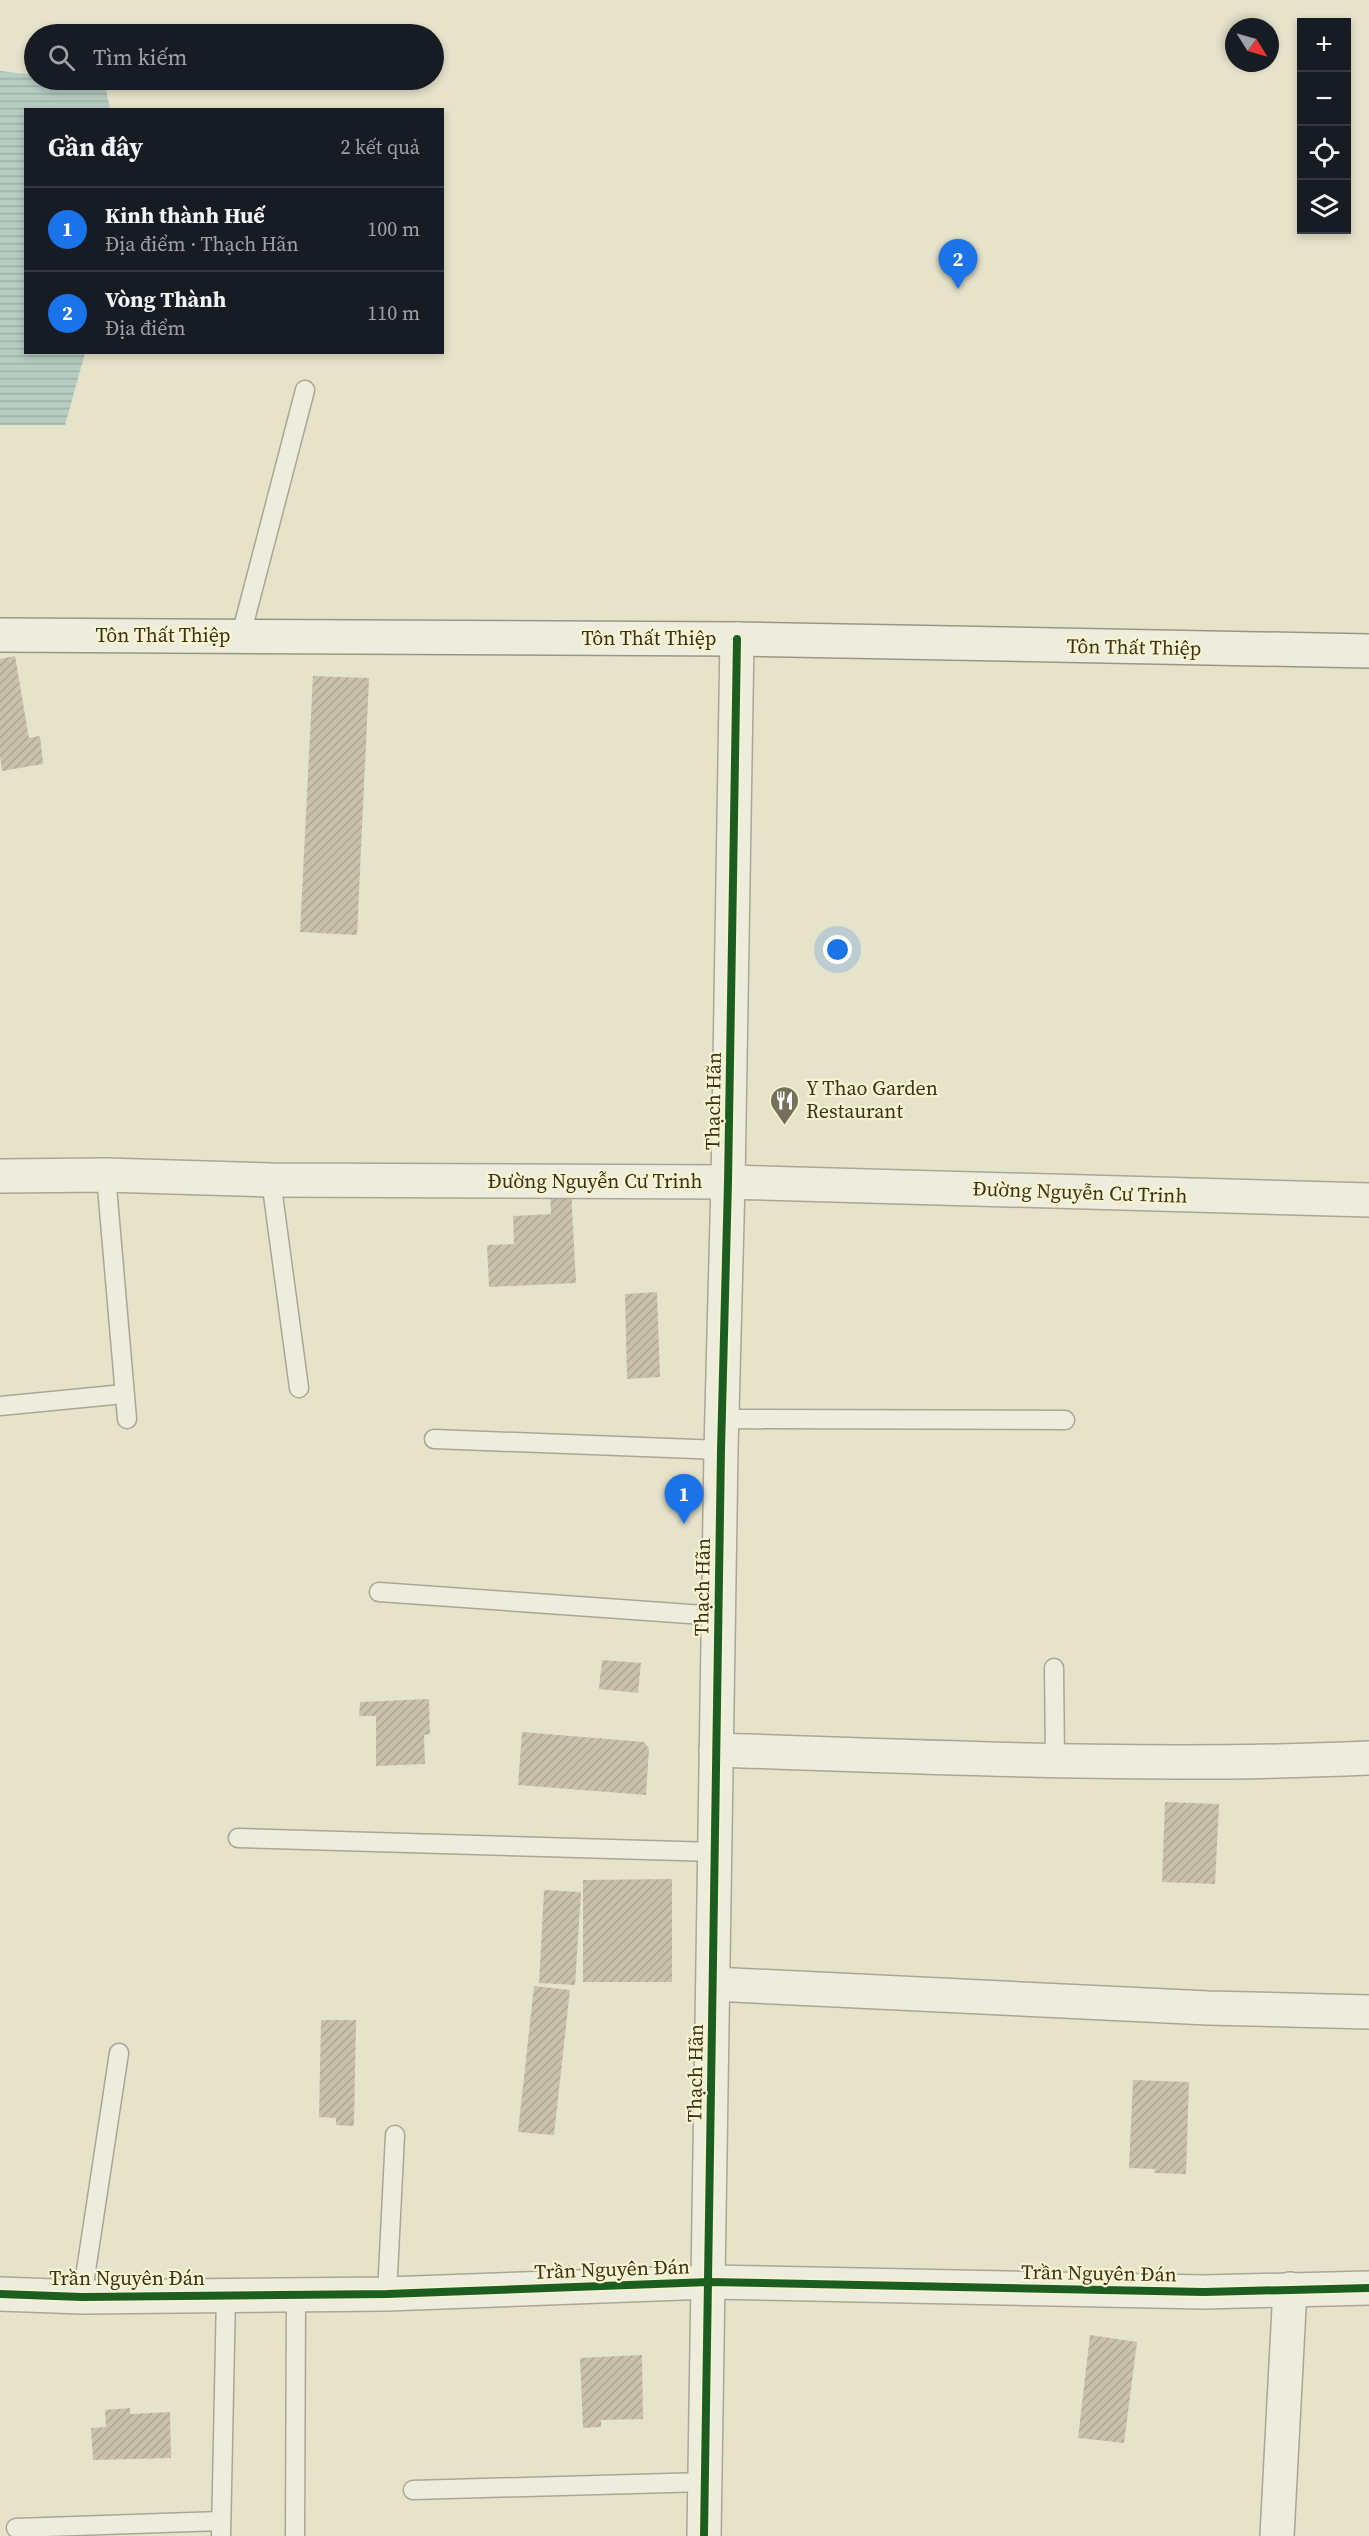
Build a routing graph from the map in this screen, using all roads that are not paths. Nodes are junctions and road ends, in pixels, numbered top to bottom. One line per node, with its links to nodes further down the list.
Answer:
1 (305, 390): 3 (lane)
2 (0, 635): 3 (street, Tôn Thất Thiệp)
3 (241, 635): 4 (street, Tôn Thất Thiệp)
4 (736, 639): 5 (street, Tôn Thất Thiệp); 9 (street, Thạch Hãn)
5 (1369, 651)
6 (106, 1175): 7 (street, Đường Nguyễn Cư Trinh); 8 (street, Đường Nguyễn Cư Trinh); 12 (lane)
7 (0, 1176)
8 (271, 1180): 9 (street, Đường Nguyễn Cư Trinh); 11 (lane)
9 (728, 1182): 10 (street, Đường Nguyễn Cư Trinh); 16 (street, Thạch Hãn)
10 (1369, 1200)
11 (299, 1388)
12 (124, 1394): 13 (lane); 14 (lane)
13 (0, 1406)
14 (127, 1419)
15 (1065, 1420): 16 (lane)
16 (721, 1434): 17 (lane); 19 (street, Thạch Hãn)
17 (434, 1439)
18 (379, 1592): 19 (lane)
19 (718, 1616): 21 (street, Thạch Hãn)
20 (1054, 1668): 23 (lane)
21 (716, 1750): 23 (street); 25 (street, Thạch Hãn)
22 (1369, 1758): 23 (street)
23 (1055, 1760)
24 (238, 1838): 25 (lane)
25 (715, 1852): 26 (street, Thạch Hãn)
26 (713, 1984): 27 (street); 30 (street, Thạch Hãn)
27 (1369, 2012)
28 (119, 2053): 37 (lane)
29 (395, 2135): 36 (lane)
30 (709, 2282): 32 (street, Trần Nguyên Đán); 36 (street, Trần Nguyên Đán); 38 (street, Thạch Hãn)
31 (1369, 2288): 32 (street, Trần Nguyên Đán)
32 (1290, 2289): 44 (street)
33 (0, 2294): 37 (street, Trần Nguyên Đán)
34 (225, 2294): 35 (street, Trần Nguyên Đán); 37 (street, Trần Nguyên Đán); 41 (lane)
35 (296, 2294): 36 (street, Trần Nguyên Đán); 42 (lane)
36 (387, 2294)
37 (82, 2297)
38 (705, 2482): 39 (lane); 43 (street, Thạch Hãn)
39 (413, 2490)
40 (16, 2528): 41 (lane)
41 (221, 2528)
42 (296, 2536)
43 (704, 2536)
44 (1277, 2536)

